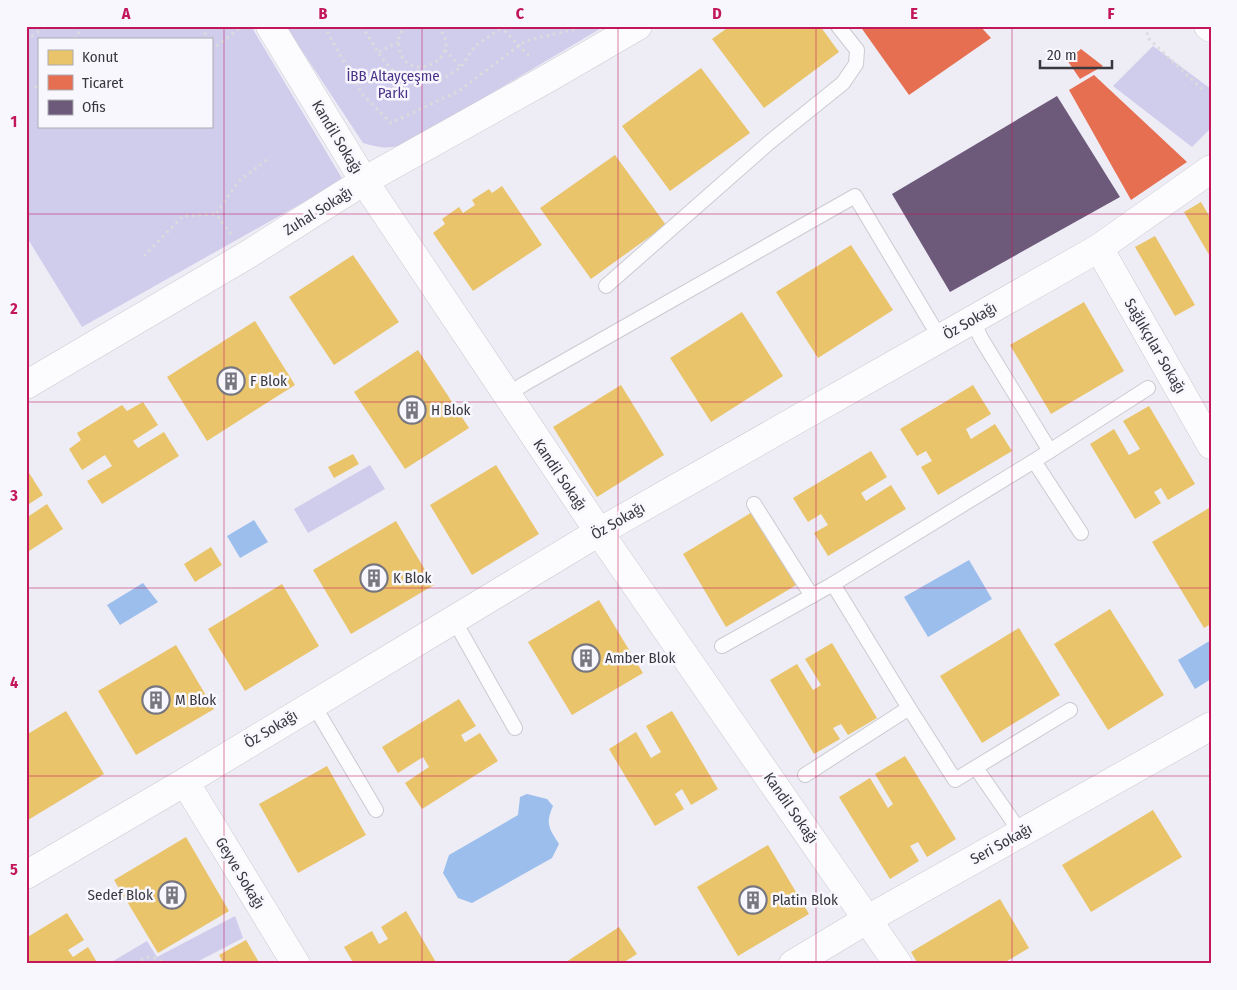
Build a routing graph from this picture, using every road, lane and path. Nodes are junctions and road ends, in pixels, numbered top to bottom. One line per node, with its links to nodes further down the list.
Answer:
1 (48, 26): 16 (path)
2 (83, 26): 15 (path)
3 (243, 26): 19 (path)
4 (270, 26): 29 (street, Kandil Sokağı)
5 (324, 26): 18 (path)
6 (362, 26): 21 (path)
7 (406, 26): 17 (path)
8 (437, 26): 20 (path)
9 (495, 26): 14 (path)
10 (578, 26): 18 (path)
11 (638, 26): 23 (street, Zuhal Sokağı)
12 (838, 26): 34 (lane)
13 (1148, 26): 26 (path)
14 (502, 27): 18 (path); 22 (path)
15 (75, 38)
16 (26, 40)
17 (398, 42): 20 (path); 21 (path)
18 (519, 46): 23 (path)
19 (212, 49)
20 (444, 50): 22 (path)
21 (378, 52): 22 (path)
22 (461, 67)
23 (550, 77): 29 (street, Zuhal Sokağı)
24 (38, 84): 25 (path)
25 (35, 88)
26 (1206, 92)
27 (269, 158): 30 (path)
28 (1211, 170): 31 (street, Öz Sokağı)
29 (364, 181): 32 (street, Zuhal Sokağı); 39 (street, Kandil Sokağı)
30 (216, 214): 32 (path); 33 (path)
31 (1099, 248): 35 (street, Öz Sokağı); 40 (street, Sağlıkçılar Sokağı)
32 (247, 255): 37 (street, Zuhal Sokağı)
33 (144, 256)
34 (606, 286)
35 (972, 320): 36 (street, Öz Sokağı); 41 (lane)
36 (940, 338): 39 (lane); 44 (street, Öz Sokağı)
37 (26, 385)
38 (1148, 388): 41 (lane)
39 (507, 395): 44 (street, Kandil Sokağı)
40 (1211, 445)
41 (1050, 451): 42 (lane)
42 (1034, 461): 45 (lane); 46 (lane)
43 (754, 504): 47 (lane)
44 (598, 532): 48 (street, Öz Sokağı); 61 (street, Kandil Sokağı)
45 (1081, 533)
46 (832, 584): 47 (lane); 51 (lane)
47 (812, 596): 49 (lane)
48 (454, 620): 50 (street, Öz Sokağı); 54 (lane)
49 (722, 646)
50 (313, 704): 57 (street, Öz Sokağı); 58 (lane)
51 (909, 708): 55 (lane); 56 (lane)
52 (1070, 710): 55 (lane)
53 (1211, 726): 59 (street, Seri Sokağı)
54 (516, 728)
55 (976, 768): 59 (lane)
56 (805, 775)
57 (185, 782): 60 (street, Öz Sokağı); 64 (street, Geyve Sokağı)
58 (376, 810)
59 (1020, 833): 61 (street, Seri Sokağı)
60 (26, 875)
61 (868, 919): 65 (street, Seri Sokağı); 66 (street, Kandil Sokağı)
62 (136, 964): 63 (path)
63 (164, 964)
64 (296, 964)
65 (793, 964)
66 (898, 964)

